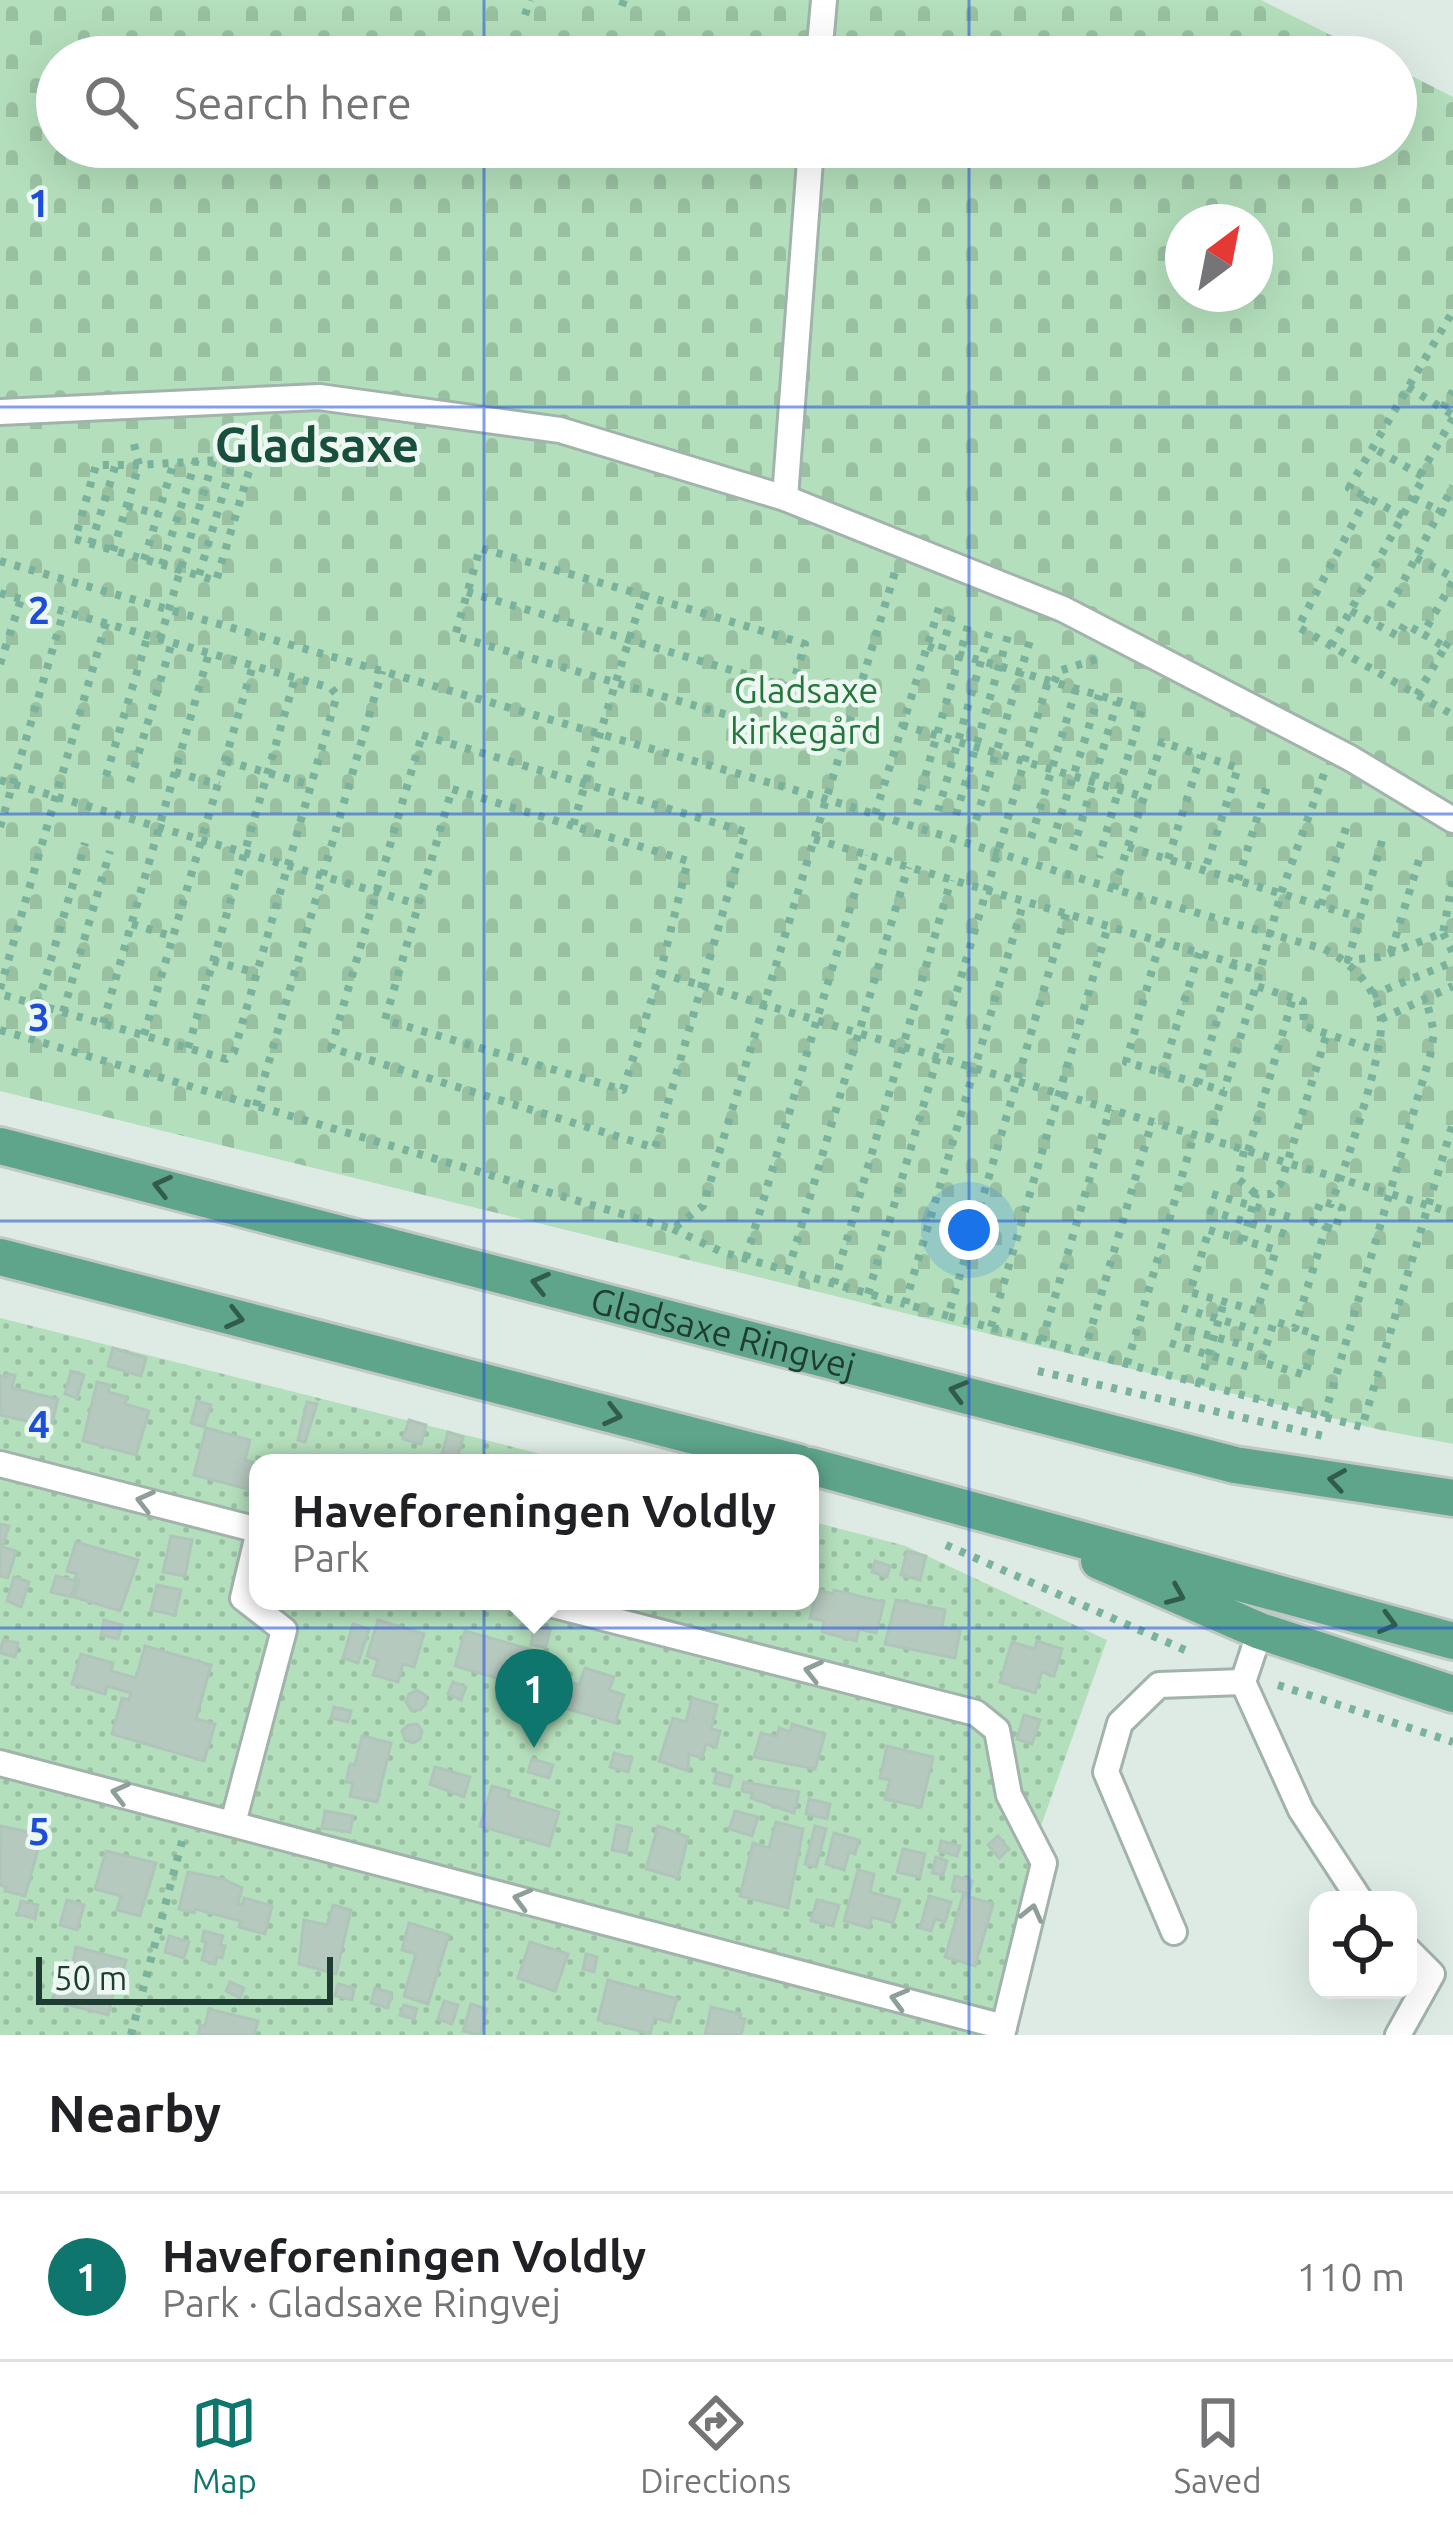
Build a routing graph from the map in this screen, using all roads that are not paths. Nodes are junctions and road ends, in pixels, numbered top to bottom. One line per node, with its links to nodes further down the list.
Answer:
1 (824, 0): 2 (lane)
2 (821, 36)
3 (809, 168): 5 (lane)
4 (0, 412): 5 (lane)
5 (784, 497): 6 (lane)
6 (1453, 820)
7 (0, 1145): 12 (main road, Gladsaxe Ringvej, one-way to 7)
8 (0, 1257): 9 (main road, one-way to 9)
9 (764, 1454)
10 (0, 1464): 14 (lane, one-way to 10)
11 (819, 1468): 13 (main road)
12 (1453, 1498)
13 (992, 1513): 19 (main road, one-way to 19); 20 (main road, one-way to 20)
14 (249, 1530)
15 (249, 1572): 16 (lane)
16 (249, 1603)
17 (258, 1610): 24 (lane)
18 (573, 1610): 28 (lane, one-way to 18)
19 (1260, 1631): 21 (lane); 22 (main road)
20 (1453, 1641)
21 (1244, 1678): 25 (lane); 26 (lane)
22 (1453, 1694)
23 (0, 1763): 24 (lane, one-way to 23)
24 (233, 1823): 28 (lane, one-way to 24)
25 (1354, 1891)
26 (1174, 1932)
27 (1417, 1959): 29 (lane)
28 (1002, 2031)
29 (1398, 2035)

